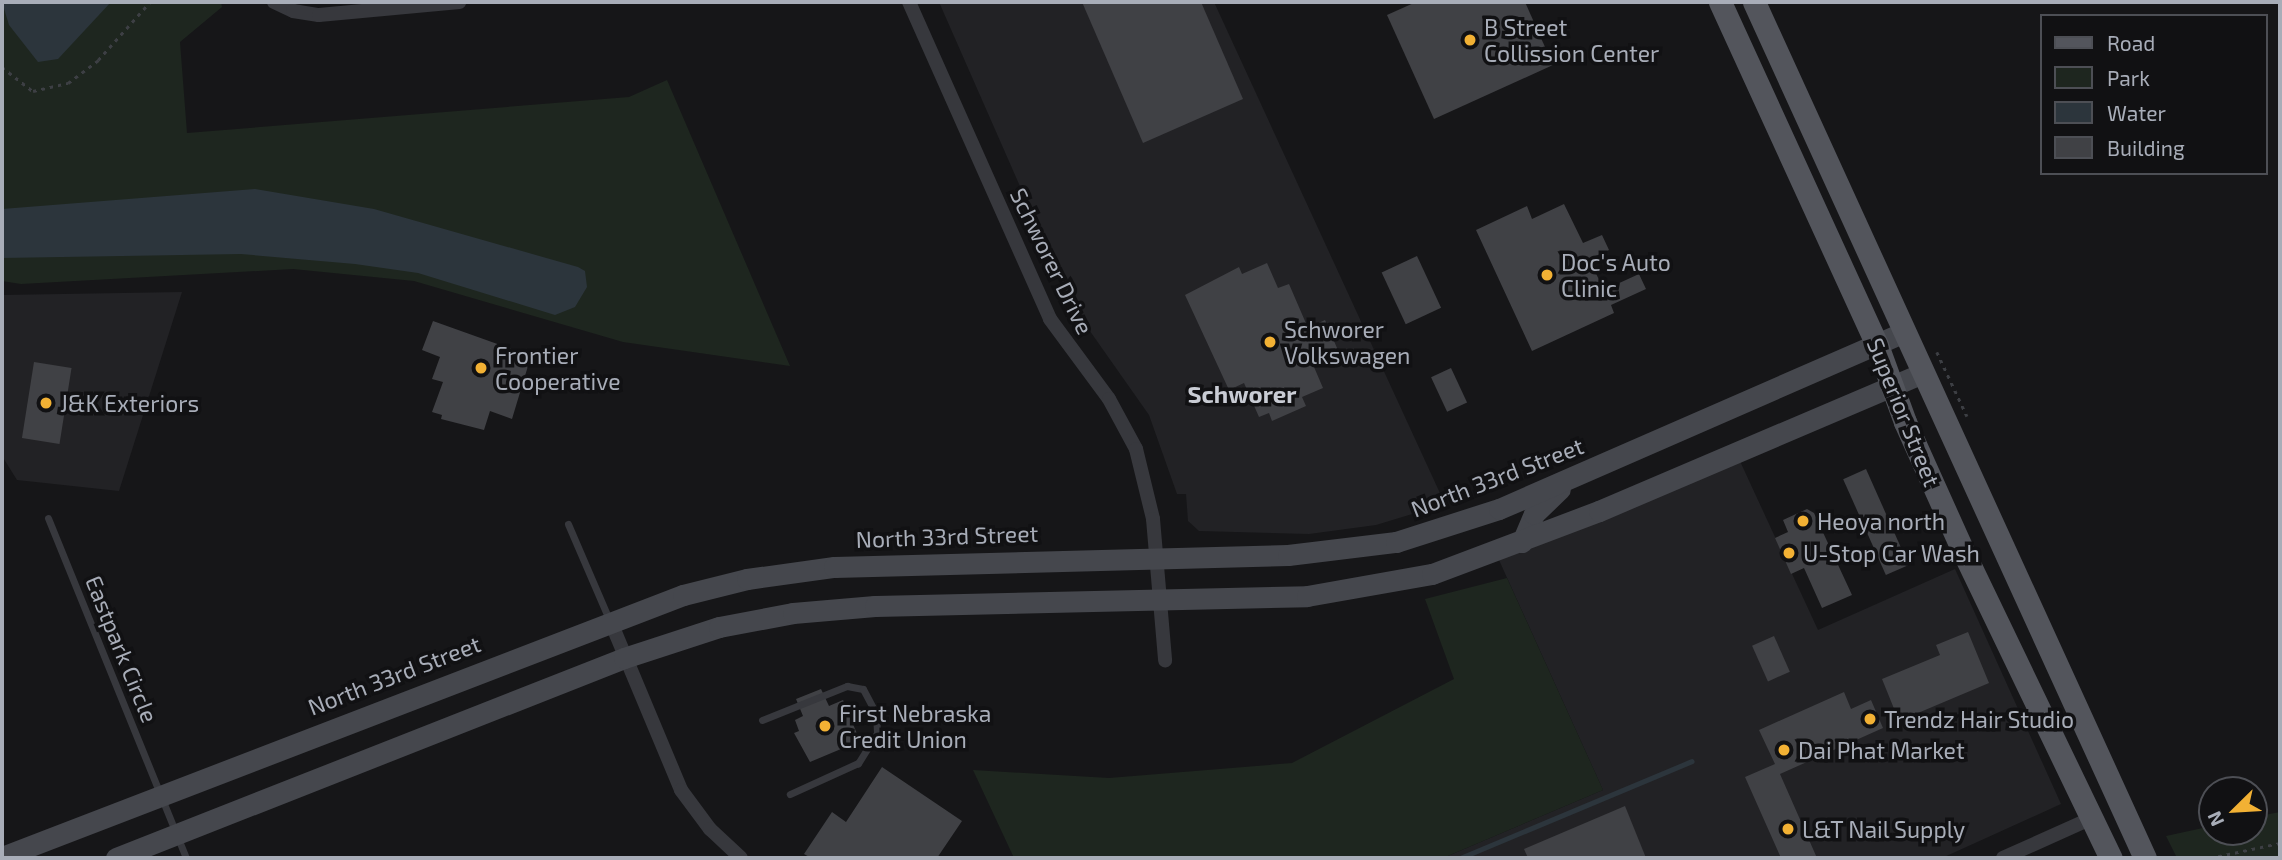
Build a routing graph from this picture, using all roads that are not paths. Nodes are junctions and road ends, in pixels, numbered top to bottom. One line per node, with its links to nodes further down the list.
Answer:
1 (274, 2): 2 (street)
2 (459, 2)
3 (909, 2): 14 (street, Schworer Drive)
4 (1720, 2): 7 (main road, Superior Street)
5 (1754, 2): 6 (main road, Superior Street)
6 (1904, 332): 7 (main road, North 33rd Street); 8 (main road, Superior Street)
7 (1877, 345): 9 (main road, Superior Street); 10 (main road, North 33rd Street)
8 (1922, 373): 9 (main road); 31 (main road, Superior Street)
9 (1890, 387): 13 (main road); 22 (main road, Superior Street)
10 (1585, 472): 13 (main road); 14 (main road, North 33rd Street)
11 (48, 518): 21 (lane, Eastpark Circle)
12 (568, 524): 16 (lane)
13 (1522, 541): 15 (main road)
14 (1158, 556): 15 (street, Schworer Drive); 16 (main road, North 33rd Street)
15 (1162, 599): 17 (main road); 18 (street, Schworer Drive)
16 (610, 620): 17 (street); 21 (main road, North 33rd Street)
17 (624, 658): 23 (main road); 27 (street)
18 (1165, 660)
19 (762, 720): 20 (lane)
20 (790, 794)
21 (161, 796): 23 (lane, Eastpark Circle); 24 (main road, North 33rd Street)
22 (2092, 818): 28 (street); 29 (main road, Superior Street); 30 (main road)
23 (176, 835): 25 (main road); 26 (lane, Eastpark Circle)
24 (2, 857)
25 (116, 858)
26 (186, 858)
27 (741, 858)
28 (2003, 858)
29 (2110, 858)
30 (2130, 858)
31 (2145, 858)

